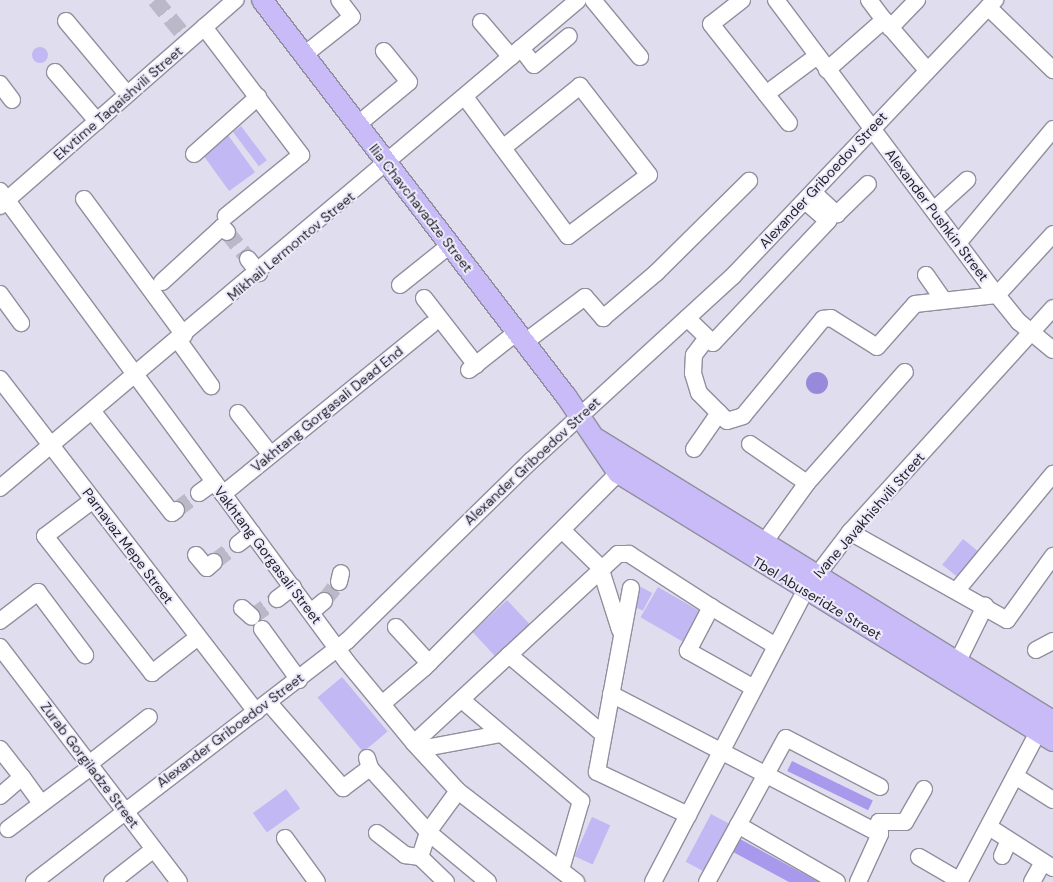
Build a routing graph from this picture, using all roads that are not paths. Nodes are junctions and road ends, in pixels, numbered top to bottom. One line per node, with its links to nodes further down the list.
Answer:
1 (235, 0): 15 (street, Ekvtime Taqaishvili Street)
2 (262, 0): 18 (main road, Ilia Chavchavadze Street)
3 (339, 0): 18 (street)
4 (578, 0): 11 (street, Mikhail Lermontov Street)
5 (593, 0): 20 (street)
6 (742, 0): 27 (street)
7 (776, 0): 19 (street, Alexander Pushkin Street)
8 (869, 0): 14 (street)
9 (917, 0): 14 (street)
10 (992, 3): 22 (street, Alexander Griboedov Street); 23 (street)
11 (556, 19): 17 (street, Mikhail Lermontov Street); 17 (street)
12 (66, 21): 26 (street)
13 (481, 22): 17 (street)
14 (887, 24): 21 (street); 22 (street)
15 (204, 27): 26 (street, Ekvtime Taqaishvili Street); 29 (street)
16 (384, 51): 33 (street)
17 (516, 53): 28 (street, Mikhail Lermontov Street)
18 (304, 55): 33 (main road, Ilia Chavchavadze Street)
19 (817, 56): 21 (street, Alexander Pushkin Street); 27 (street)
20 (640, 57)
21 (827, 70): 34 (street, Alexander Pushkin Street)
22 (927, 70): 34 (street, Alexander Griboedov Street)
23 (1053, 70)
24 (55, 72): 31 (street)
25 (0, 84): 30 (street)
26 (127, 94): 31 (street, Ekvtime Taqaishvili Street)
27 (766, 94): 32 (street)
28 (465, 97): 36 (street); 38 (street, Mikhail Lermontov Street)
29 (258, 98): 37 (street); 52 (street)
30 (12, 100)
31 (97, 121): 43 (street, Ekvtime Taqaishvili Street)
32 (788, 124)
33 (357, 125): 38 (main road, Ilia Chavchavadze Street)
34 (870, 128): 42 (street, Alexander Griboedov Street); 45 (street, Alexander Pushkin Street)
35 (1053, 129): 47 (street)
36 (503, 148): 36 (street)
37 (194, 154)
38 (388, 165): 48 (main road, Ilia Chavchavadze Street); 50 (street, Mikhail Lermontov Street)
39 (967, 180): 45 (street)
40 (749, 181): 63 (street)
41 (868, 184): 42 (street)
42 (809, 196): 59 (street, Alexander Griboedov Street); 65 (street)
43 (2, 199): 68 (street, Vakhtang Gorgasali Street)
44 (84, 199): 64 (street)
45 (934, 210): 47 (street, Alexander Pushkin Street)
46 (1053, 234): 55 (street)
47 (959, 242): 55 (street, Alexander Pushkin Street)
48 (450, 245): 53 (street); 63 (main road, Ilia Chavchavadze Street)
49 (248, 259): 50 (street)
50 (259, 273): 64 (street, Mikhail Lermontov Street)
51 (926, 275): 57 (street)
52 (162, 282)
53 (400, 284)
54 (0, 294): 60 (street)
55 (997, 295): 57 (street); 62 (street, Alexander Pushkin Street)
56 (424, 298): 63 (street)
57 (943, 299): 73 (street)
58 (1053, 308): 62 (street, Ivane Javakhishvili Street)
59 (687, 318): 65 (street); 74 (street, Alexander Griboedov Street)
60 (21, 323)
61 (431, 325): 79 (street, Vakhtang Gorgasali Dead End)
62 (1030, 333): 66 (street, Alexander Pushkin Street); 89 (street, Ivane Javakhishvili Street)
63 (521, 337): 74 (main road, Ilia Chavchavadze Street)
64 (181, 338): 68 (street, Mikhail Lermontov Street); 70 (street)
65 (707, 338): 73 (street)
66 (1053, 350)
67 (905, 372): 82 (street)
68 (137, 374): 71 (street, Mikhail Lermontov Street); 84 (street, Vakhtang Gorgasali Street)
69 (0, 379): 77 (street, Parnavaz Mepe Street)
70 (211, 386)
71 (93, 412): 77 (street, Mikhail Lermontov Street); 87 (street)
72 (238, 413): 79 (street)
73 (719, 413): 78 (street)
74 (580, 415): 75 (main road, Tbel Abuseridze Street); 114 (street, Alexander Griboedov Street)
75 (597, 439): 80 (main road, Tbel Abuseridze Street); 92 (main road, Tbel Abuseridze Street)
76 (750, 444): 82 (street)
77 (52, 447): 83 (street, Mikhail Lermontov Street); 86 (street, Parnavaz Mepe Street)
78 (694, 449)
79 (271, 455): 84 (street, Vakhtang Gorgasali Dead End)
80 (618, 473): 88 (street); 97 (main road, Tbel Abuseridze Street)
81 (1053, 474): 100 (street)
82 (807, 483): 92 (street)
83 (0, 488)
84 (218, 488): 85 (street, Vakhtang Gorgasali Dead End); 90 (street, Vakhtang Gorgasali Street)
85 (199, 493)
86 (93, 500): 110 (street, Parnavaz Mepe Street); 110 (street)
87 (176, 510)
88 (562, 530): 96 (street); 118 (street)
89 (850, 532): 97 (street, Ivane Javakhishvili Street); 100 (street)
90 (252, 533): 91 (street); 98 (street, Vakhtang Gorgasali Street)
91 (238, 544)
92 (763, 544): 97 (main road, Tbel Abuseridze Street)
93 (196, 555): 95 (street)
94 (1053, 556): 103 (street)
95 (214, 562)
96 (600, 566): 104 (street); 109 (street); 117 (street)
97 (810, 584): 112 (street, Ivane Javakhishvili Street); 119 (main road, Tbel Abuseridze Street); 127 (main road, Tbel Abuseridze Street)
98 (292, 587): 101 (street); 105 (street, Vakhtang Gorgasali Street)
99 (631, 588): 109 (street)
100 (957, 590): 103 (street)
101 (278, 599)
102 (324, 602): 105 (street)
103 (986, 606): 119 (street)
104 (711, 607): 112 (street); 121 (street)
105 (311, 612): 114 (street, Vakhtang Gorgasali Street)
106 (252, 618): 120 (street)
107 (0, 621): 116 (street)
108 (396, 627): 118 (street)
109 (620, 630): 122 (street)
110 (198, 637): 125 (street, Parnavaz Mepe Street)
111 (1053, 641): 115 (street)
112 (776, 646): 121 (street, Ivane Javakhishvili Street)
113 (0, 647): 133 (street, Zurab Gorgiladze Street)
114 (338, 649): 120 (street, Alexander Griboedov Street); 124 (street, Vakhtang Gorgasali Street)
115 (1036, 650)
116 (85, 655)
117 (509, 655): 123 (street); 128 (street)
118 (429, 663): 124 (street)
119 (956, 663): 127 (main road, Tbel Abuseridze Street)
120 (299, 680): 125 (street, Alexander Griboedov Street)
121 (754, 688): 132 (street, Ivane Javakhishvili Street)
122 (611, 694): 128 (street); 132 (street)
123 (463, 700): 129 (street); 130 (street)
124 (382, 704): 130 (street, Vakhtang Gorgasali Street)
125 (262, 708): 143 (street, Alexander Griboedov Street); 148 (street, Parnavaz Mepe Street)
126 (149, 716): 133 (street)
127 (1048, 732): 134 (street)
128 (602, 733): 144 (street)
129 (500, 734): 130 (street); 158 (street)
130 (418, 746): 139 (street, Vakhtang Gorgasali Street)
131 (0, 749): 135 (street)
132 (720, 753): 136 (street); 144 (street, Ivane Javakhishvili Street)
133 (90, 765): 142 (street); 143 (street, Zurab Gorgiladze Street)
134 (1015, 776): 141 (street); 146 (street)
135 (22, 778): 140 (street); 142 (street)
136 (766, 778): 137 (street); 145 (street); 150 (street)
137 (880, 787)
138 (924, 789): 150 (street)
139 (458, 792): 148 (street); 158 (street, Vakhtang Gorgasali Street)
140 (0, 796)
141 (1053, 800)
142 (41, 803): 147 (street)
143 (124, 810): 153 (street, Zurab Gorgiladze Street); 159 (street, Alexander Griboedov Street)
144 (688, 815): 167 (street, Ivane Javakhishvili Street)
145 (738, 825): 168 (street); 169 (street)
146 (989, 826): 152 (street); 160 (street)
147 (8, 829)
148 (428, 832): 155 (street); 165 (street)
149 (376, 833): 155 (street)
150 (880, 834): 170 (street)
151 (285, 838): 163 (street)
152 (1009, 840): 154 (street); 157 (street)
153 (154, 849): 161 (street); 162 (street, Zurab Gorgiladze Street)
154 (1002, 856)
155 (420, 857): 164 (street)
156 (919, 857): 160 (street)
157 (1048, 865): 171 (street)
158 (561, 870): 166 (street, Vakhtang Gorgasali Street)
159 (40, 880)
160 (959, 881)
161 (112, 882)
162 (179, 882)
163 (317, 882)
164 (446, 882)
165 (488, 882)
166 (576, 882)
167 (653, 882)
168 (707, 882)
169 (837, 882)
170 (858, 882)
171 (1032, 882)

